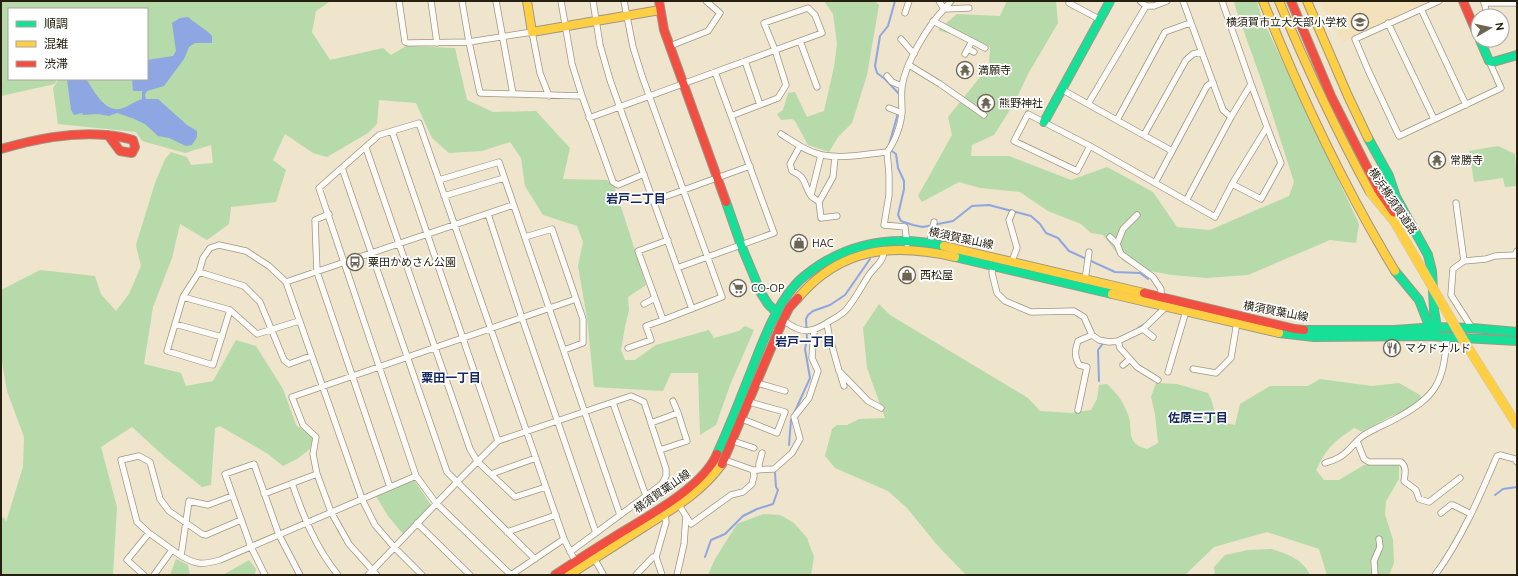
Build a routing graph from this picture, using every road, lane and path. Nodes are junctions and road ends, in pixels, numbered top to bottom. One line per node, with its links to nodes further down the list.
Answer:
1 (399, 1): 46 (street)
2 (431, 1): 46 (street)
3 (462, 1): 47 (street)
4 (496, 1): 42 (street)
5 (527, 1): 41 (main road)
6 (561, 1): 40 (street)
7 (593, 1): 36 (street)
8 (624, 1): 34 (street)
9 (706, 1): 48 (street)
10 (909, 1): 32 (street)
11 (939, 1): 30 (street)
12 (951, 1): 30 (street)
13 (1070, 1): 35 (street)
14 (1110, 1): 35 (main road)
15 (1140, 1): 28 (street)
16 (1167, 1): 28 (street)
17 (1183, 1): 38 (street)
18 (1222, 1): 65 (street)
19 (1263, 1): 164 (main road)
20 (1279, 1): 108 (main road, 横浜横須賀道路)
21 (1290, 1): 108 (main road, 横浜横須賀道路)
22 (1307, 1): 165 (main road)
23 (1439, 1): 31 (street)
24 (1463, 1): 33 (main road)
25 (1484, 2): 26 (street)
26 (1517, 3)
27 (659, 5): 34 (main road); 48 (main road)
28 (1146, 6): 73 (street)
29 (969, 8): 30 (street)
30 (944, 9): 37 (street)
31 (1421, 9): 39 (street); 74 (street)
32 (905, 13)
33 (1470, 14)
34 (627, 15): 36 (main road); 72 (street)
35 (1099, 19): 68 (main road)
36 (596, 21): 40 (main road); 76 (street)
37 (933, 21): 45 (street); 55 (street)
38 (1190, 23): 54 (street); 84 (street)
39 (1388, 23): 83 (street); 83 (street)
40 (565, 26): 41 (main road); 71 (street)
41 (532, 32): 42 (street); 70 (street)
42 (502, 37): 47 (street); 69 (street)
43 (901, 39): 55 (street)
44 (800, 41): 52 (street); 52 (street); 67 (street)
45 (972, 41): 49 (street); 51 (street)
46 (437, 42): 47 (street)
47 (468, 42): 69 (street)
48 (670, 46): 64 (main road)
49 (985, 48)
50 (1483, 48): 59 (main road)
51 (968, 49): 53 (street); 56 (street)
52 (775, 50): 58 (street); 75 (street)
53 (974, 52)
54 (1201, 52): 63 (street); 89 (street)
55 (914, 54): 60 (street)
56 (965, 54)
57 (1517, 55): 59 (main road)
58 (745, 61): 61 (street); 75 (street)
59 (1489, 61): 74 (street)
60 (909, 65): 66 (street); 79 (street)
61 (715, 72): 64 (street); 80 (street)
62 (887, 76): 66 (street)
63 (1213, 82): 81 (street); 95 (street)
64 (683, 84): 72 (street); 103 (main road)
65 (1251, 84): 81 (street); 86 (street)
66 (902, 86): 78 (street)
67 (817, 87)
68 (1061, 90): 73 (street); 85 (main road)
69 (513, 94): 70 (street)
70 (549, 96): 71 (street)
71 (582, 96): 82 (street)
72 (650, 96): 76 (street); 107 (street)
73 (1088, 104): 84 (street)
74 (1466, 104): 83 (street)
75 (760, 105): 80 (street)
76 (620, 107): 82 (street); 101 (street)
77 (889, 108): 78 (street)
78 (902, 114): 96 (street)
79 (984, 115)
80 (731, 116): 99 (street)
81 (1231, 117): 112 (street)
82 (589, 118): 101 (street)
83 (1434, 119)
84 (1116, 120): 89 (street)
85 (1044, 122): 92 (street); 92 (street)
86 (1267, 127): 106 (street); 106 (street)
87 (392, 131): 93 (street); 104 (street); 123 (street)
88 (781, 134): 91 (street)
89 (1144, 135): 95 (street)
90 (108, 136): 94 (main road)
91 (800, 146): 97 (street); 110 (street)
92 (1090, 146): 105 (street)
93 (366, 148): 100 (street); 128 (street)
94 (1, 149)
95 (1172, 151): 105 (street)
96 (887, 152): 98 (street); 131 (street)
97 (821, 155): 98 (street); 110 (street)
98 (835, 157): 113 (street)
99 (750, 166): 103 (street); 130 (street)
100 (342, 168): 117 (street); 135 (street)
101 (644, 174): 111 (street)
102 (504, 178): 104 (street); 109 (street); 115 (street)
103 (717, 179): 107 (street); 130 (main road)
104 (439, 180): 109 (street)
105 (1155, 183): 112 (street)
106 (1232, 184): 112 (street)
107 (684, 190): 111 (street); 136 (street)
108 (1374, 190): 204 (main road, 横浜横須賀道路, bridge); 208 (main road, 横浜横須賀道路, bridge)
109 (444, 196): 122 (street)
110 (811, 196): 113 (street)
111 (654, 201): 126 (street)
112 (1186, 201)
113 (819, 202): 120 (street)
114 (1456, 203): 138 (street)
115 (513, 205): 118 (street); 124 (street)
116 (1012, 213): 137 (street)
117 (329, 214): 139 (street); 143 (street)
118 (488, 214): 122 (street); 157 (street)
119 (1137, 215): 129 (street)
120 (837, 216)
121 (934, 222): 127 (street)
122 (454, 225): 123 (street); 167 (street)
123 (427, 234): 128 (street); 176 (street)
124 (525, 237): 149 (street); 152 (street)
125 (1110, 237): 129 (street)
126 (668, 240): 141 (street); 148 (street)
127 (930, 243): 131 (main road, 横須賀葉山線); 137 (main road, 横須賀葉山線)
128 (400, 244): 135 (street); 180 (street)
129 (1117, 244): 147 (street)
130 (741, 245): 136 (street); 156 (main road)
131 (907, 245): 132 (main road, 横須賀葉山線); 140 (main road, 横須賀葉山線); 156 (main road, 横須賀葉山線)
132 (884, 250): 159 (main road, 横須賀葉山線); 162 (street)
133 (1517, 251): 138 (street)
134 (1089, 252): 144 (street)
135 (372, 253): 139 (street); 184 (street)
136 (708, 257): 141 (street); 153 (street)
137 (1012, 261): 144 (main road, 横須賀葉山線)
138 (1464, 261): 166 (street)
139 (344, 263): 143 (street); 187 (street)
140 (992, 265): 151 (main road, 横須賀葉山線); 172 (street)
141 (677, 268): 153 (street)
142 (199, 272): 145 (street); 146 (street); 169 (street)
143 (317, 272): 145 (street); 191 (street)
144 (1085, 280): 147 (main road, 横須賀葉山線)
145 (286, 282): 161 (street)
146 (183, 297): 154 (street); 163 (street)
147 (1161, 297): 160 (main road, 横須賀葉山線)
148 (655, 298): 150 (street); 158 (street)
149 (576, 299): 152 (street); 182 (street)
150 (644, 304)
151 (1167, 306): 155 (main road, 横須賀葉山線); 168 (street)
152 (550, 309): 157 (street); 182 (street)
153 (692, 309): 158 (street)
154 (230, 310): 169 (street); 174 (street)
155 (1186, 311): 160 (main road, 横須賀葉山線); 190 (street)
156 (777, 313): 159 (main road); 262 (main road, 横須賀葉山線)
157 (522, 318): 167 (street); 206 (street)
158 (663, 320): 181 (street)
159 (783, 320): 170 (street); 193 (main road, 横須賀葉山線)
160 (1237, 320): 164 (main road, 横須賀葉山線); 173 (main road, 横須賀葉山線); 188 (street)
161 (299, 321): 169 (street); 183 (street)
162 (827, 323): 170 (street); 189 (street)
163 (175, 324): 174 (street); 174 (street)
164 (1428, 327): 165 (main road, 横須賀葉山線); 173 (main road)
165 (1437, 327): 166 (main road, 横須賀葉山線); 173 (main road)
166 (1472, 328): 171 (main road, 横須賀葉山線)
167 (491, 329): 176 (street); 209 (street)
168 (1143, 329): 175 (street); 178 (street)
169 (272, 330): 183 (street)
170 (814, 331): 222 (street)
171 (1517, 332)
172 (1092, 335): 178 (street); 201 (street)
173 (1433, 336): 177 (main road, 横須賀葉山線)
174 (222, 337)
175 (1153, 337)
176 (463, 338): 180 (street); 210 (street)
177 (1447, 338): 179 (main road, 横須賀葉山線); 212 (street)
178 (1118, 341): 185 (street)
179 (1517, 341)
180 (435, 347): 184 (street); 219 (street)
181 (628, 348)
182 (564, 350): 202 (street)
183 (311, 356): 194 (street)
184 (408, 356): 187 (street); 227 (street)
185 (1130, 359): 186 (street); 192 (street)
186 (1123, 365)
187 (380, 366): 191 (street); 225 (street)
188 (1192, 369)
189 (839, 371): 195 (street); 200 (street)
190 (1168, 372)
191 (352, 375): 194 (street); 229 (street)
192 (1158, 380)
193 (757, 383): 196 (street); 198 (main road, 横須賀葉山線)
194 (322, 386): 223 (street); 234 (street)
195 (844, 386)
196 (785, 391)
197 (673, 401): 203 (street)
198 (749, 402): 205 (main road, 横須賀葉山線); 205 (street)
199 (613, 403): 202 (street); 207 (street); 233 (street)
200 (881, 408)
201 (1078, 410)
202 (585, 412): 206 (street); 242 (street)
203 (678, 413): 207 (street); 214 (street)
204 (1517, 417)
205 (742, 419): 211 (main road, 横須賀葉山線)
206 (557, 421): 209 (street); 250 (street)
207 (651, 422): 214 (street)
208 (1517, 424)
209 (527, 432): 210 (street); 216 (street)
210 (498, 441): 219 (street)
211 (732, 441): 213 (street); 218 (main road, 横須賀葉山線)
212 (1357, 441): 220 (street); 226 (street)
213 (754, 448)
214 (660, 450): 233 (street)
215 (762, 453): 222 (street)
216 (536, 458): 224 (street); 230 (street)
217 (1516, 459): 240 (street)
218 (725, 460): 221 (street); 236 (main road, 横須賀葉山線)
219 (477, 461): 224 (street); 227 (street)
220 (1324, 463)
221 (753, 470): 222 (street); 243 (street)
222 (759, 470)
223 (317, 474): 228 (street); 237 (street)
224 (491, 474): 230 (street)
225 (416, 476): 229 (street); 235 (street)
226 (1460, 478)
227 (456, 482): 235 (street); 248 (street)
228 (292, 484): 231 (street); 246 (street)
229 (390, 487): 234 (street)
230 (546, 487): 241 (street)
231 (264, 494): 232 (street); 251 (street)
232 (232, 496): 244 (street); 245 (street)
233 (646, 496): 242 (street)
234 (362, 498): 237 (street); 255 (street)
235 (436, 504): 247 (street); 275 (street)
236 (679, 505): 239 (main road, 横須賀葉山線); 243 (street)
237 (331, 512): 246 (street); 263 (street)
238 (1441, 513): 240 (street)
239 (665, 514): 259 (street); 260 (main road, 横須賀葉山線)
240 (1471, 514): 281 (street)
241 (556, 515): 248 (street); 252 (street)
242 (620, 515): 250 (street)
243 (686, 516): 279 (street)
244 (241, 520): 245 (street); 254 (street)
245 (185, 523): 249 (street); 258 (street)
246 (306, 523): 251 (street); 270 (street)
247 (417, 523): 255 (street); 274 (street)
248 (507, 532): 261 (street)
249 (149, 533): 256 (street); 266 (street)
250 (596, 533): 257 (street)
251 (279, 535): 254 (street); 269 (street)
252 (564, 539): 257 (street); 261 (street)
253 (1379, 539): 280 (street)
254 (251, 547): 258 (street); 268 (street)
255 (394, 547): 263 (street); 273 (street)
256 (172, 550): 258 (street); 267 (street)
257 (570, 552): 262 (street)
258 (181, 556)
259 (656, 557): 265 (street); 278 (street)
260 (594, 558): 264 (street); 277 (main road, 横須賀葉山線)
261 (535, 559): 275 (street)
262 (575, 561): 276 (main road, 横須賀葉山線)
263 (372, 570): 271 (street); 272 (street)
264 (603, 574)
265 (637, 574)
266 (144, 575)
267 (154, 575)
268 (265, 575)
269 (300, 575)
270 (338, 575)
271 (368, 575)
272 (377, 575)
273 (422, 575)
274 (470, 575)
275 (511, 575)
276 (555, 575)
277 (569, 575)
278 (662, 575)
279 (677, 575)
280 (1375, 575)
281 (1435, 575)

